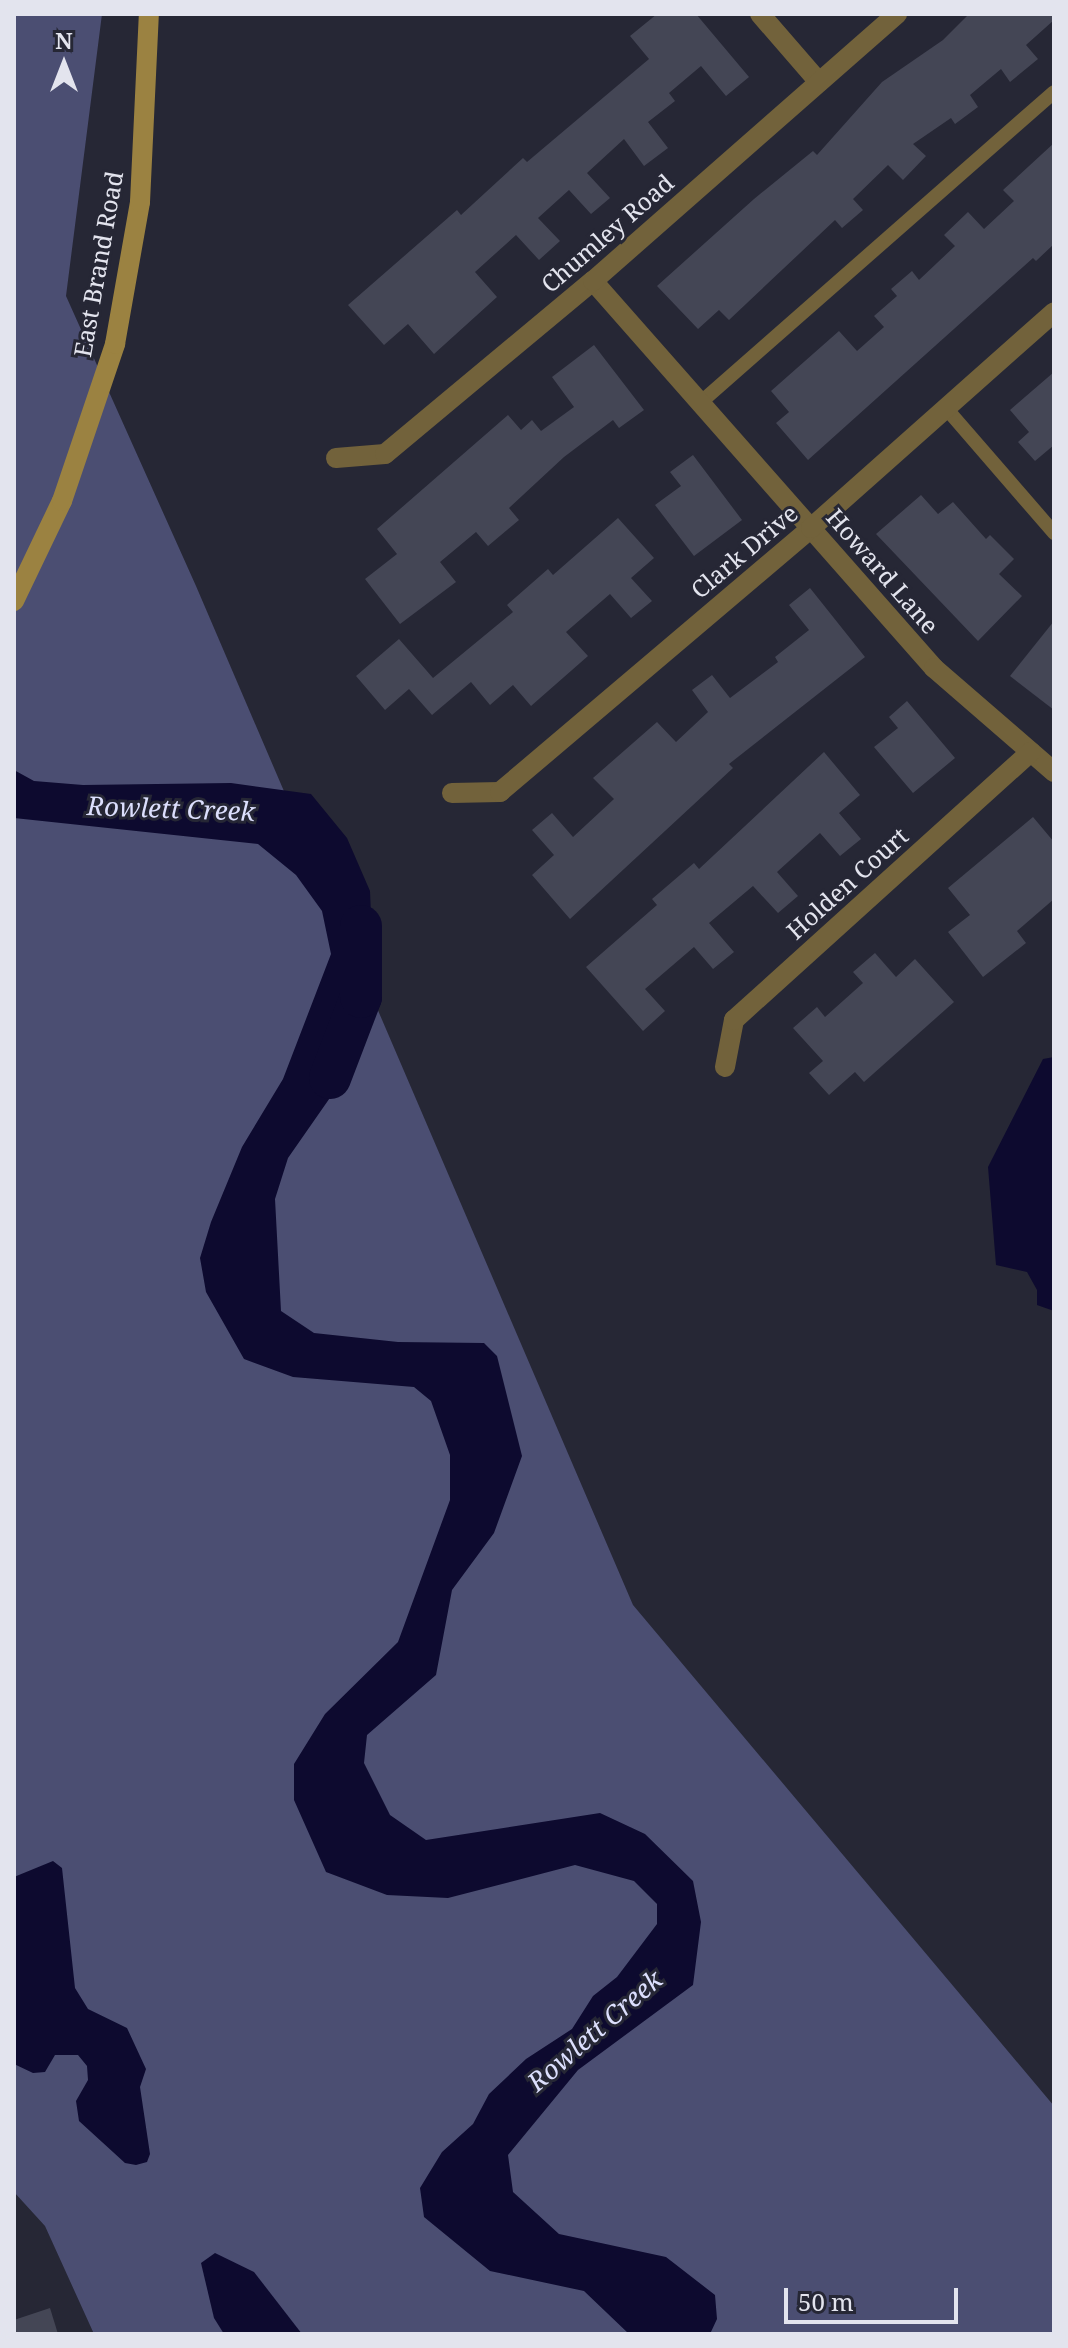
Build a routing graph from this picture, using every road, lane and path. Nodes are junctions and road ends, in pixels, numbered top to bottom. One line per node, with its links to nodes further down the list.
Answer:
1 (149, 14): 13 (main road, East Brand Road)
2 (760, 14): 4 (street)
3 (897, 14): 4 (street, Chumley Road)
4 (819, 82): 6 (street, Chumley Road)
5 (1054, 92): 8 (lane)
6 (593, 281): 8 (street, Howard Lane); 10 (street, Chumley Road)
7 (1054, 312): 9 (street, Clark Drive)
8 (700, 403): 11 (street, Howard Lane)
9 (945, 407): 11 (street, Clark Drive); 12 (lane)
10 (336, 458)
11 (811, 528): 14 (street, Howard Lane); 16 (street, Clark Drive)
12 (1054, 533)
13 (14, 601)
14 (1031, 752): 15 (street, Howard Lane); 17 (street, Holden Court)
15 (1054, 772)
16 (452, 793)
17 (725, 1067)

